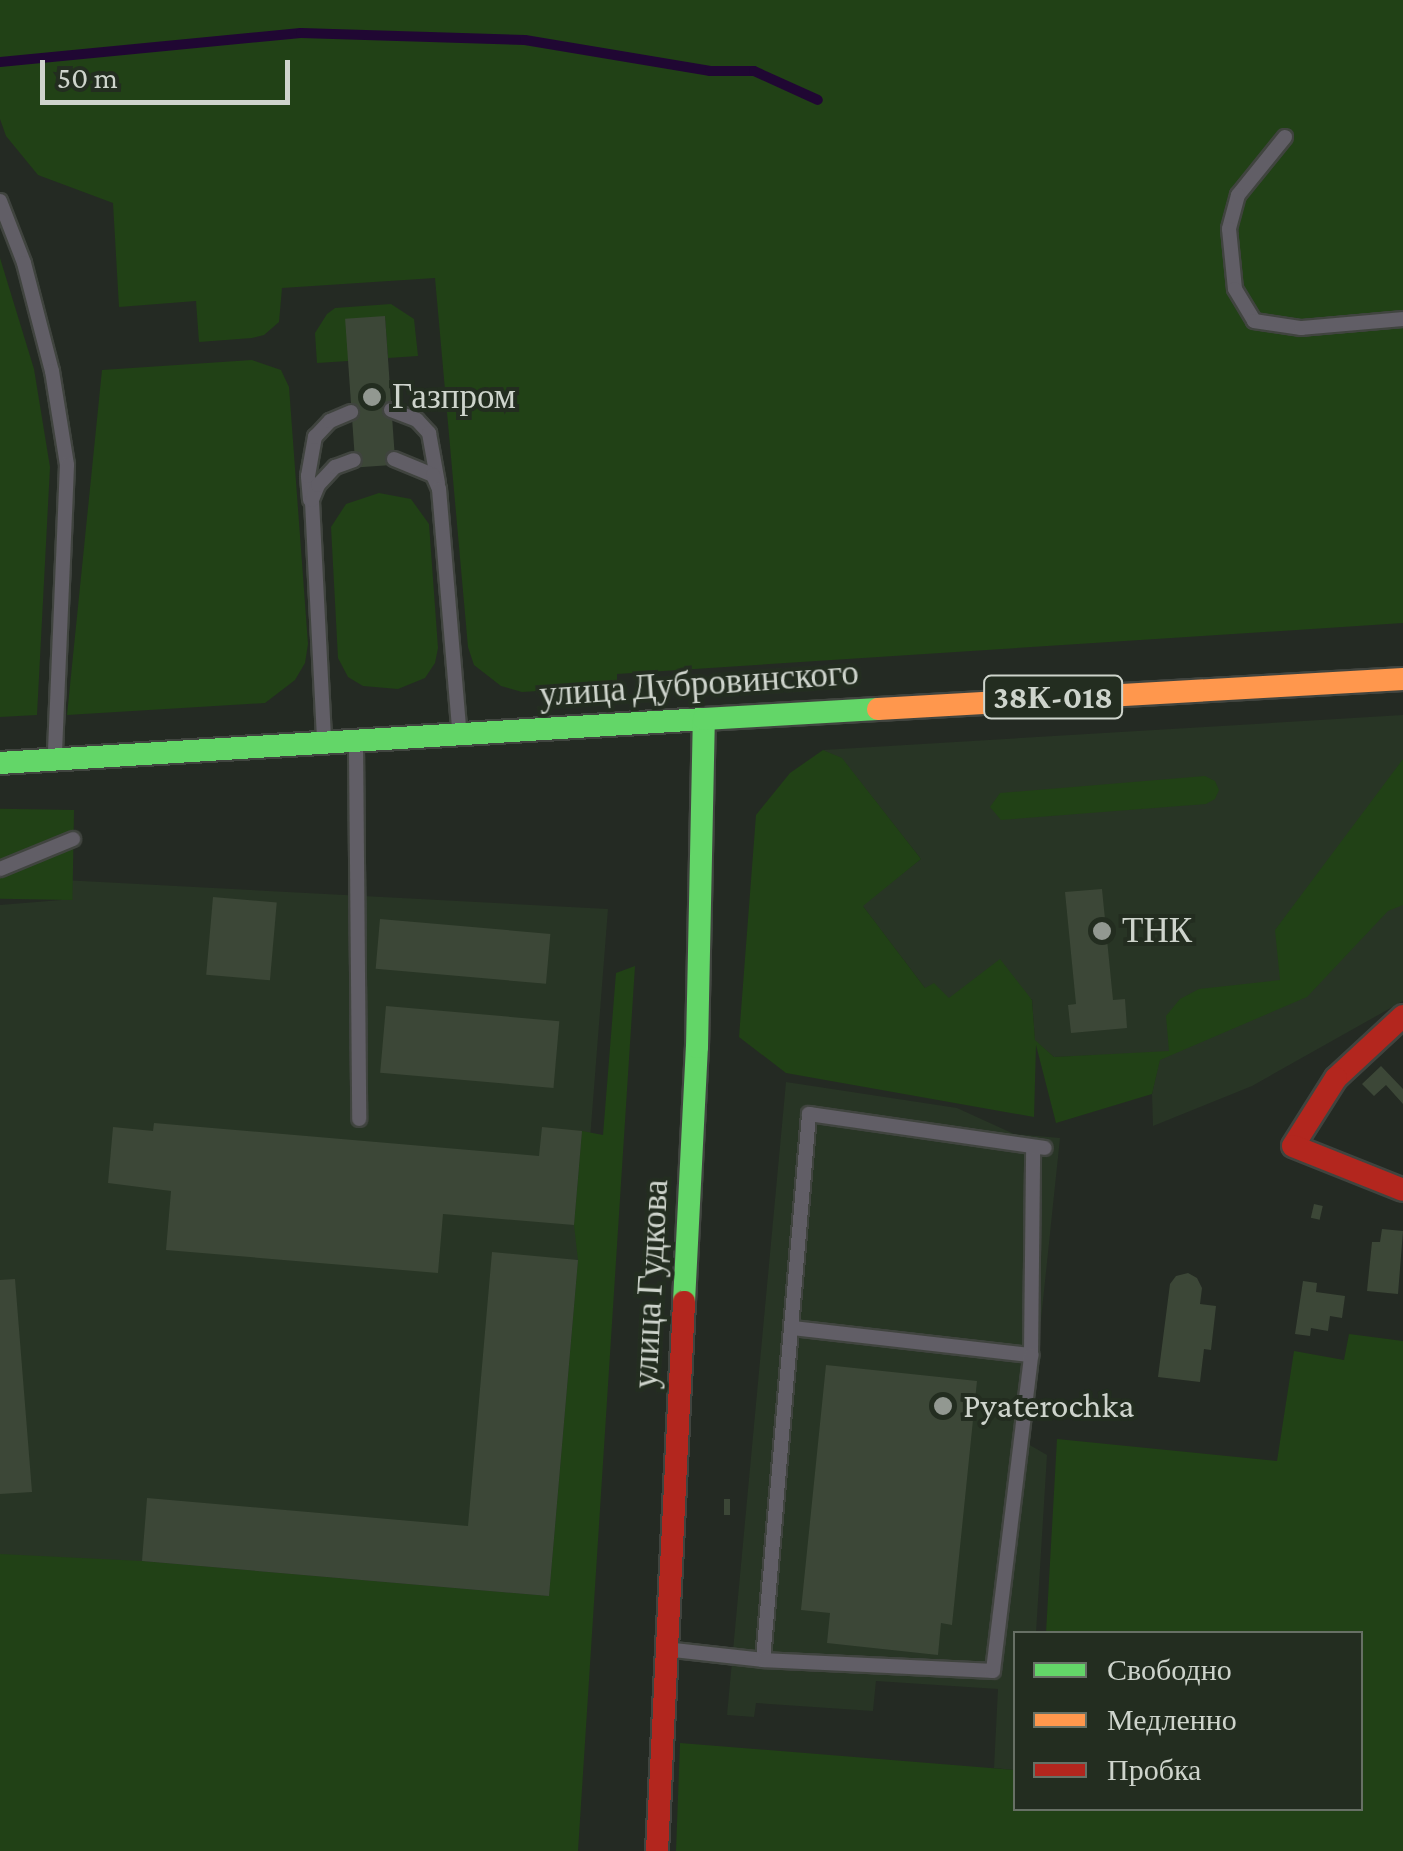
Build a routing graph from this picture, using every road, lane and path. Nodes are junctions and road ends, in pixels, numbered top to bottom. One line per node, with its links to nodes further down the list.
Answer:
1 (1285, 137): 3 (lane)
2 (0, 201): 15 (lane)
3 (1403, 319)
4 (391, 410): 8 (lane)
5 (352, 412): 9 (lane)
6 (394, 459): 8 (lane)
7 (354, 460): 9 (lane)
8 (439, 489): 12 (lane)
9 (312, 520): 14 (lane)
10 (1403, 679): 11 (main road, улица Дубровинского / 38К-018)
11 (704, 719): 12 (main road, улица Дубровинского / 38К-018); 24 (main road, улица Гудкова)
12 (460, 734): 13 (main road, улица Дубровинского / 38К-018)
13 (356, 741): 14 (main road, улица Дубровинского / 38К-018); 20 (lane)
14 (324, 743): 15 (main road, улица Дубровинского / 38К-018)
15 (55, 759): 16 (main road, улица Дубровинского / 38К-018)
16 (0, 763)
17 (74, 839): 18 (lane)
18 (0, 870)
19 (1403, 1016): 21 (main road)
20 (359, 1119)
21 (1403, 1190)
22 (792, 1328): 23 (lane); 23 (lane); 25 (lane)
23 (1031, 1354): 25 (lane)
24 (669, 1650): 25 (lane); 26 (main road, улица Гудкова)
25 (763, 1660)
26 (657, 1851)

